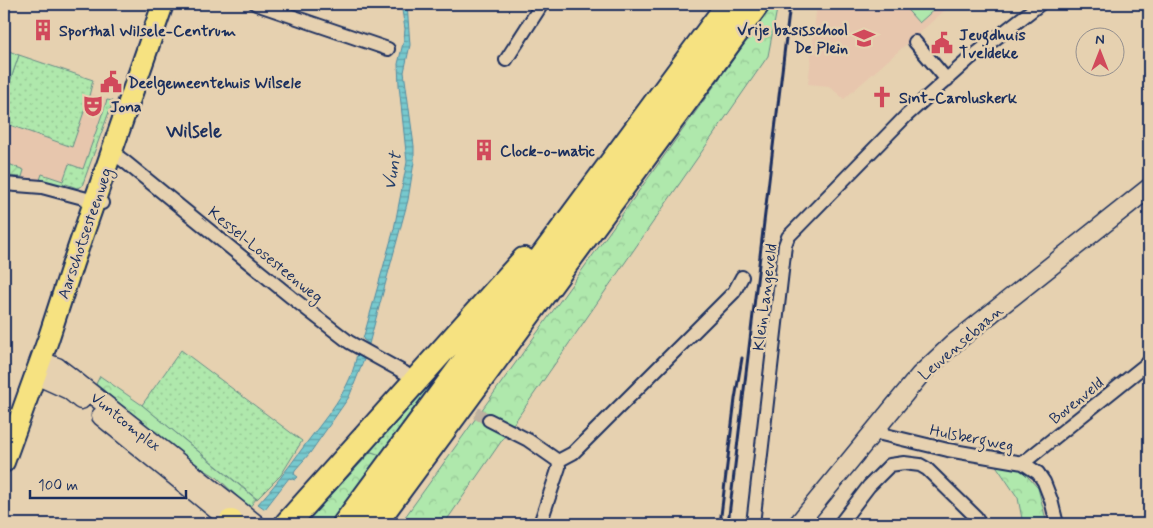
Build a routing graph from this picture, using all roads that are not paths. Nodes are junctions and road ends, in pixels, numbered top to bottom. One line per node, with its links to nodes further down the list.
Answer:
1 (163, 4): 11 (main road, Aarschotsesteenweg)
2 (256, 4): 8 (street)
3 (542, 4): 9 (street)
4 (729, 4): 15 (highway)
5 (757, 4): 30 (highway)
6 (1040, 4): 10 (street, Klein Langeveld)
7 (915, 42): 10 (street)
8 (388, 49)
9 (506, 60)
10 (947, 80): 32 (street, Klein Langeveld)
11 (111, 154): 14 (main road, Aarschotsesteenweg); 19 (street, Kessel-Losesteenweg)
12 (4, 184): 14 (street)
13 (1147, 195): 21 (main road, Leuvensebaan)
14 (99, 202): 18 (main road, Aarschotsesteenweg)
15 (578, 209): 28 (highway); 29 (highway)
16 (742, 277): 22 (street, Klein Langeveld)
17 (1149, 362): 24 (street, Bovenveld)
18 (39, 368): 23 (main road, Aarschotsesteenweg); 25 (main road, Vuntcomplex); 27 (main road, Vuntcomplex)
19 (404, 373)
20 (489, 420): 22 (street)
21 (873, 432): 24 (street, Hulsbergweg); 26 (main road, Leuvensebaan)
22 (558, 461): 31 (street)
23 (4, 462)
24 (1023, 463): 35 (street, Hulsbergweg)
25 (232, 523)
26 (802, 523)
27 (256, 524)
28 (287, 524)
29 (346, 524)
30 (374, 524)
31 (540, 524)
32 (753, 524)
33 (840, 524): 34 (street)
34 (980, 524)
35 (1057, 524)

